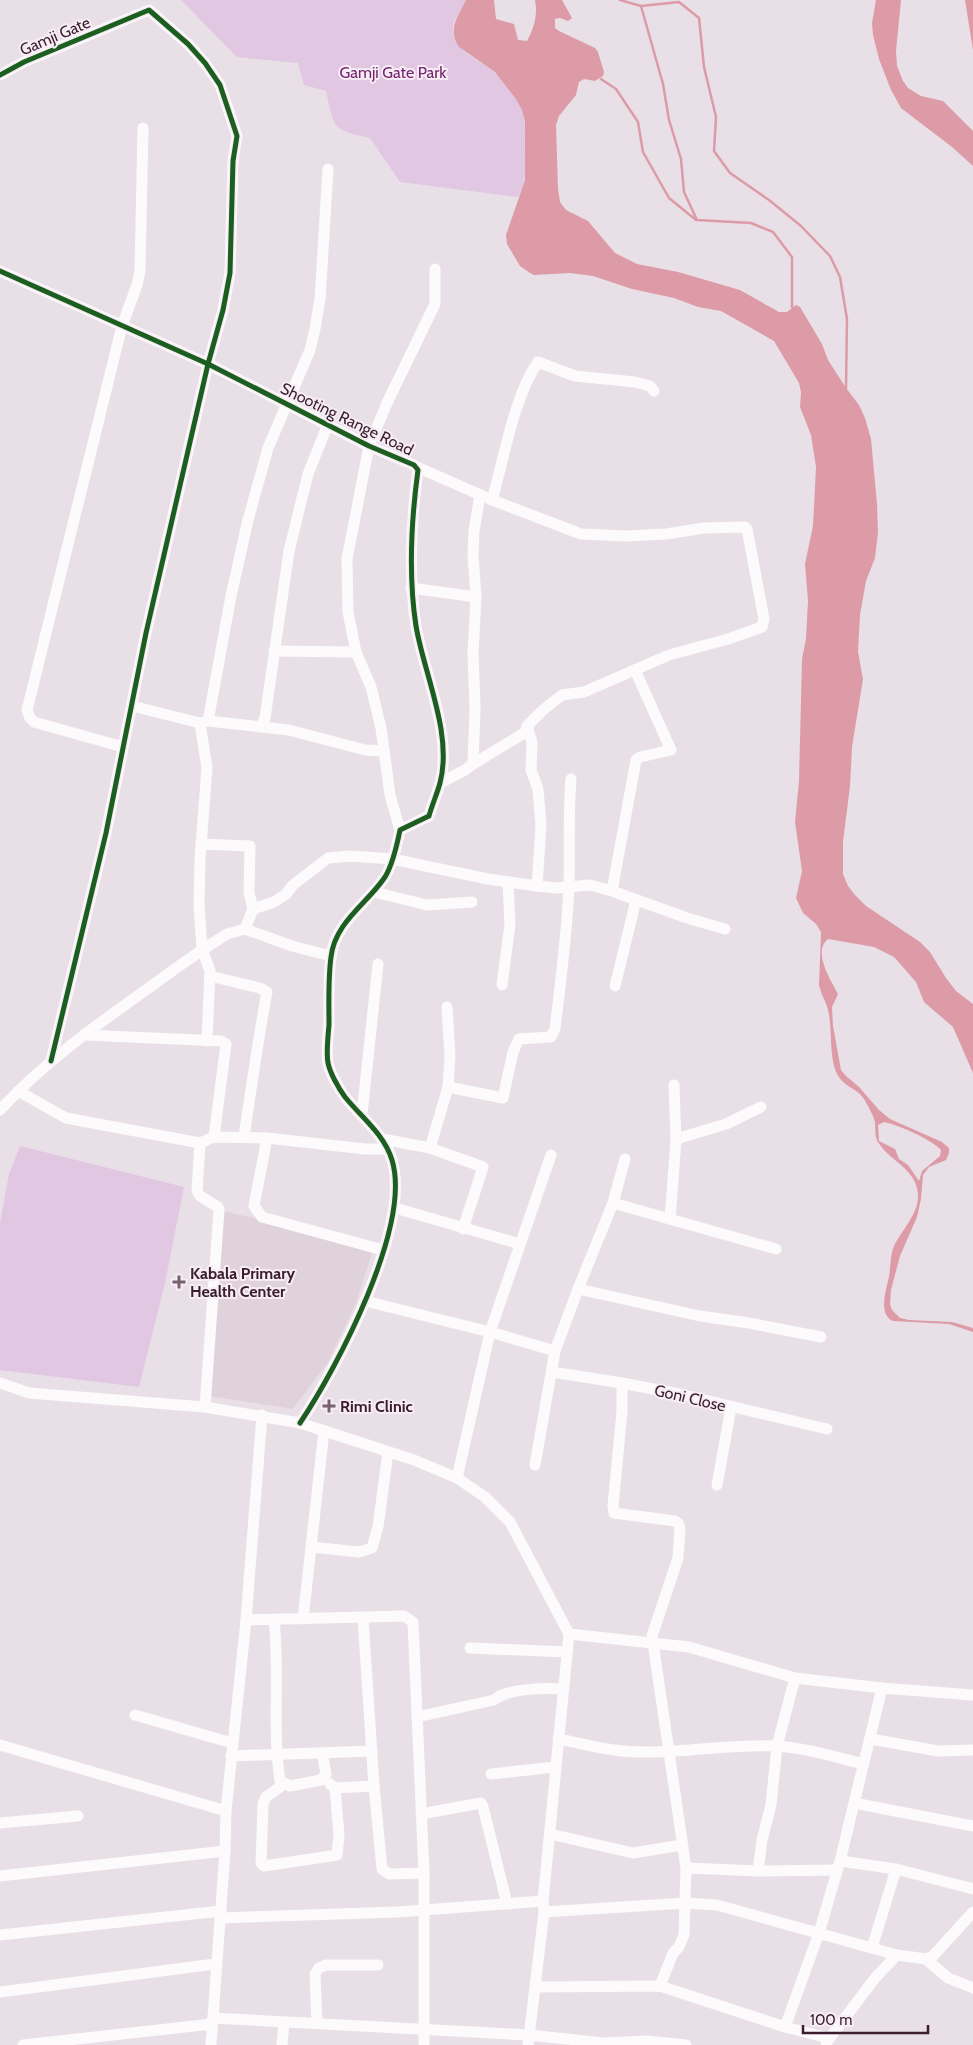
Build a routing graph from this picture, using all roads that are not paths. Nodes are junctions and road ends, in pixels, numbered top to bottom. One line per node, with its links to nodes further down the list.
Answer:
1 (0, 75): 7 (street, Gamji Gate)
2 (143, 128): 6 (street)
3 (328, 169): 9 (street)
4 (435, 270): 11 (street)
5 (0, 271): 6 (street, Shooting Range Road)
6 (122, 326): 7 (street, Shooting Range Road); 24 (street)
7 (208, 364): 9 (street, Shooting Range Road); 20 (street)
8 (654, 391): 14 (street)
9 (286, 403): 10 (street, Shooting Range Road); 21 (street)
10 (328, 424): 11 (street, Shooting Range Road); 17 (street)
11 (369, 446): 12 (street, Shooting Range Road); 18 (street)
12 (417, 467): 13 (street, Shooting Range Road); 15 (street, Shooting Range Road)
13 (480, 495): 14 (street, Shooting Range Road); 16 (street)
14 (492, 500): 19 (street, Shooting Range Road)
15 (411, 588): 16 (street); 28 (street, Shooting Range Road)
16 (476, 597): 26 (street)
17 (274, 651): 18 (street); 23 (street)
18 (356, 652): 25 (street)
19 (635, 670): 22 (street); 35 (street)
20 (132, 706): 21 (street); 24 (street)
21 (204, 722): 23 (street); 30 (street)
22 (527, 726): 26 (street); 33 (street)
23 (261, 727): 25 (street)
24 (123, 747): 51 (street)
25 (384, 751): 29 (street)
26 (473, 764): 28 (street)
27 (571, 779): 34 (street)
28 (440, 783): 29 (street, Shooting Range Road)
29 (400, 830): 31 (street)
30 (201, 844): 39 (street); 42 (street)
31 (392, 859): 32 (street); 36 (street); 39 (street)
32 (508, 882): 33 (street); 46 (street)
33 (537, 886): 34 (street)
34 (568, 887): 35 (street); 53 (street)
35 (612, 891): 37 (street)
36 (374, 892): 38 (street); 43 (street)
37 (636, 900): 41 (street); 47 (street)
38 (472, 902)
39 (253, 909): 40 (street)
40 (246, 929): 42 (street); 43 (street)
41 (725, 929)
42 (202, 949): 45 (street); 49 (street)
43 (331, 956): 57 (street)
44 (378, 964): 57 (street)
45 (210, 976): 50 (street); 59 (street)
46 (502, 985)
47 (615, 986)
48 (447, 1007): 53 (street)
49 (84, 1035): 50 (street); 51 (street)
50 (207, 1040): 58 (street)
51 (51, 1061): 54 (street)
52 (674, 1085): 61 (street)
53 (448, 1087): 64 (street)
54 (18, 1091): 56 (street); 62 (street)
55 (761, 1106): 61 (street)
56 (0, 1110)
57 (362, 1114): 63 (street)
58 (214, 1136): 59 (street); 62 (street)
59 (244, 1137): 60 (street)
60 (267, 1138): 63 (street); 73 (street)
61 (676, 1139): 69 (street)
62 (200, 1143): 82 (street)
63 (385, 1144): 64 (street); 68 (street)
64 (430, 1148): 70 (street)
65 (551, 1155): 71 (street)
66 (625, 1159): 67 (street)
67 (613, 1203): 69 (street); 74 (street)
68 (395, 1208): 70 (street); 73 (street)
69 (670, 1219): 72 (street)
70 (463, 1229): 71 (street)
71 (520, 1244): 76 (street)
72 (776, 1249)
73 (384, 1250): 75 (street)
74 (578, 1289): 77 (street); 78 (street)
75 (365, 1301): 76 (street); 85 (street)
76 (490, 1332): 78 (street); 90 (street)
77 (821, 1337)
78 (555, 1351): 79 (street)
79 (552, 1372): 81 (street, Goni Close); 89 (street)
80 (0, 1383): 82 (street)
81 (622, 1383): 83 (street, Goni Close); 98 (street)
82 (204, 1407): 84 (street)
83 (731, 1408): 86 (street, Goni Close); 91 (street)
84 (262, 1416): 85 (street); 95 (street)
85 (300, 1423): 87 (street)
86 (827, 1429)
87 (324, 1431): 88 (street); 92 (street)
88 (388, 1452): 90 (street); 92 (street)
89 (535, 1465)
90 (457, 1478): 97 (street)
91 (717, 1485)
92 (311, 1547): 94 (street)
93 (363, 1618): 94 (street); 106 (street); 113 (street)
94 (304, 1619): 96 (street)
95 (246, 1620): 96 (street); 109 (street)
96 (274, 1620): 116 (street)
97 (569, 1634): 98 (street); 100 (street)
98 (654, 1643): 101 (street); 114 (street)
99 (470, 1648): 100 (street)
100 (567, 1652): 103 (street)
101 (795, 1678): 102 (street); 111 (street)
102 (882, 1688): 104 (street); 108 (street)
103 (563, 1689): 106 (street); 107 (street)
104 (973, 1695)
105 (135, 1715): 109 (street)
106 (417, 1716): 127 (street)
107 (558, 1738): 114 (street); 119 (street)
108 (870, 1739): 112 (street); 118 (street)
109 (232, 1743): 117 (street)
110 (0, 1745): 126 (street)
111 (777, 1746): 114 (street); 118 (street); 137 (street)
112 (973, 1750)
113 (372, 1751): 115 (street); 123 (street)
114 (668, 1751): 132 (street)
115 (322, 1753): 116 (street); 121 (street)
116 (276, 1755): 117 (street); 122 (street)
117 (231, 1756): 126 (street)
118 (863, 1764): 125 (street)
119 (556, 1767): 120 (street); 131 (street)
120 (491, 1774)
121 (325, 1778): 122 (street); 124 (street)
122 (284, 1784): 124 (street)
123 (374, 1786): 124 (street); 138 (street)
124 (335, 1788)
125 (854, 1803): 130 (street); 134 (street)
126 (226, 1811): 133 (street)
127 (421, 1814): 138 (street); 142 (street)
128 (78, 1816): 129 (street)
129 (0, 1823)
130 (973, 1826)
131 (550, 1834): 132 (street); 143 (street)
132 (682, 1845): 135 (street)
133 (225, 1851): 139 (street); 146 (street)
134 (838, 1865): 136 (street); 137 (street); 147 (street)
135 (686, 1868): 137 (street); 141 (street)
136 (896, 1869): 140 (street); 149 (street)
137 (758, 1871)
138 (424, 1873): 144 (street)
139 (0, 1876)
140 (973, 1889)
141 (686, 1903): 143 (street); 147 (street); 154 (street)
142 (507, 1904): 143 (street); 144 (street)
143 (544, 1907): 155 (street)
144 (423, 1909): 146 (street); 162 (street)
145 (973, 1912): 151 (street)
146 (220, 1915): 148 (street); 152 (street)
147 (819, 1933): 149 (street); 161 (street)
148 (0, 1935)
149 (872, 1948): 150 (street)
150 (897, 1955): 151 (street); 164 (street)
151 (926, 1959): 156 (street)
152 (215, 1964): 157 (street); 158 (street)
153 (378, 1965): 160 (street)
154 (660, 1986): 155 (street); 161 (street)
155 (536, 1987): 163 (street)
156 (973, 1988)
157 (0, 1992)
158 (212, 2021): 159 (street); 166 (street); 167 (street)
159 (284, 2022): 160 (street); 168 (street)
160 (317, 2024): 162 (street)
161 (786, 2027): 164 (street)
162 (425, 2029): 163 (street); 169 (street)
163 (529, 2040): 165 (street)
164 (827, 2042)
165 (604, 2044): 170 (street)
166 (23, 2045)
167 (211, 2045)
168 (282, 2045)
169 (424, 2045)
170 (686, 2045)

